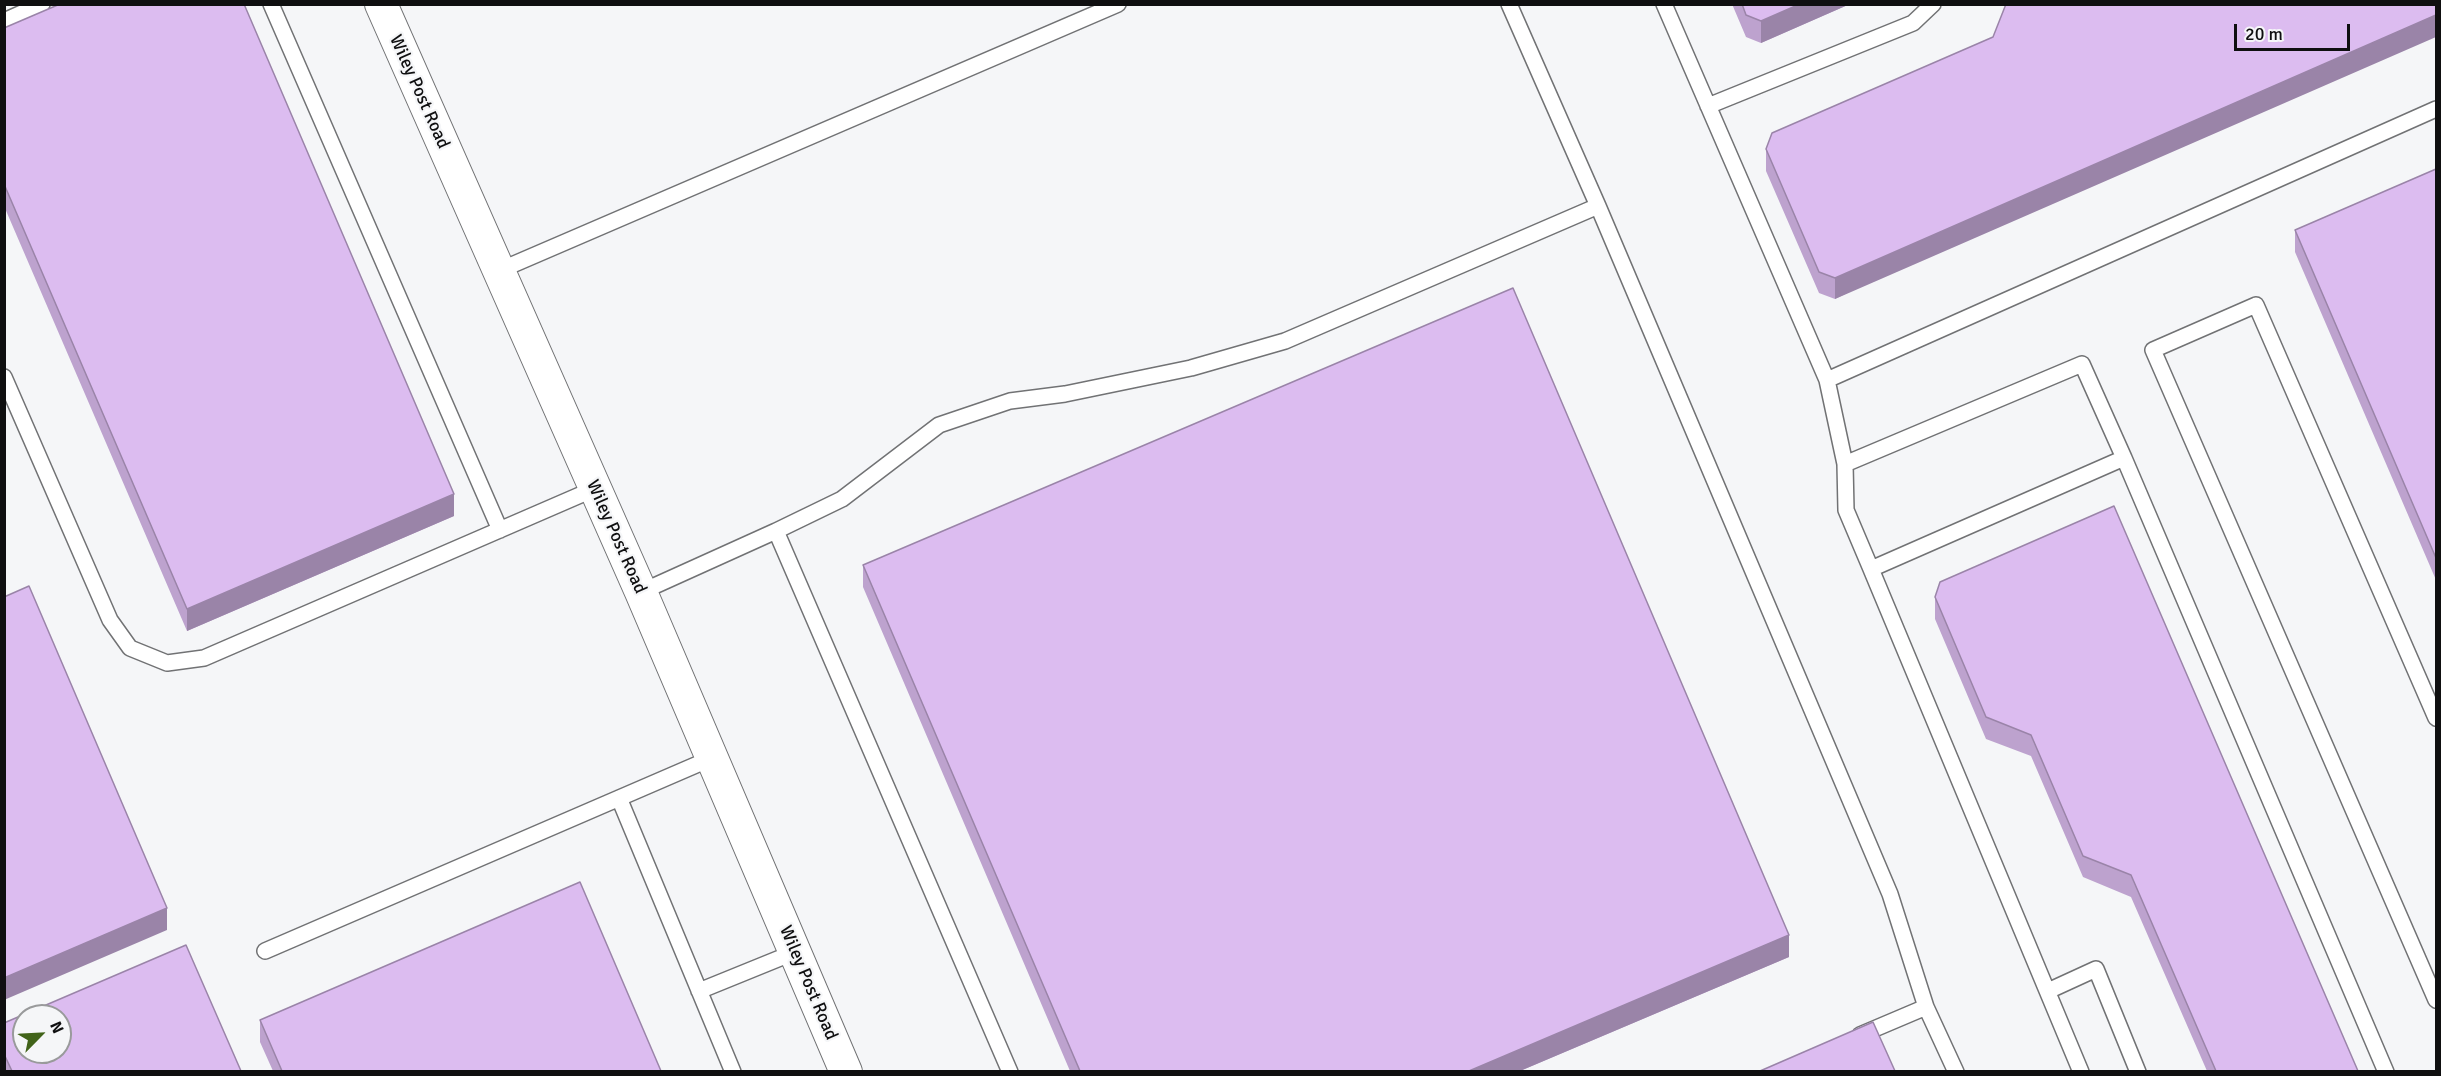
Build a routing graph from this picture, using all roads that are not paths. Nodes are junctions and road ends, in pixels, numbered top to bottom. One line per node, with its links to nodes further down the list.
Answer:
1 (42, 4): 8 (lane)
2 (271, 4): 18 (lane)
3 (381, 4): 12 (street, Wiley Post Road)
4 (1118, 4): 12 (lane)
5 (1509, 4): 11 (lane)
6 (1664, 4): 9 (lane)
7 (1933, 4): 9 (lane)
8 (4, 21)
9 (1708, 106): 14 (lane)
10 (2436, 109): 14 (lane)
11 (1598, 206): 19 (lane); 30 (lane)
12 (498, 271): 17 (street, Wiley Post Road)
13 (4, 377): 18 (lane)
14 (1827, 380): 16 (lane)
15 (2124, 458): 16 (lane); 20 (lane); 38 (lane)
16 (1845, 464): 20 (lane)
17 (594, 489): 18 (lane); 21 (street, Wiley Post Road)
18 (500, 530)
19 (776, 531): 21 (lane); 34 (lane)
20 (1871, 569): 28 (lane)
21 (641, 592): 23 (street, Wiley Post Road)
22 (2436, 718): 29 (lane)
23 (712, 758): 24 (lane); 26 (street, Wiley Post Road)
24 (619, 798): 25 (lane); 27 (lane)
25 (265, 951)
26 (795, 952): 27 (lane); 33 (street, Wiley Post Road)
27 (699, 991): 32 (lane)
28 (2048, 991): 36 (lane); 37 (lane)
29 (2436, 1000)
30 (1926, 1007): 31 (lane); 35 (lane)
31 (1850, 1040)
32 (733, 1071)
33 (846, 1071)
34 (1010, 1071)
35 (1956, 1071)
36 (2082, 1071)
37 (2138, 1071)
38 (2386, 1071)

